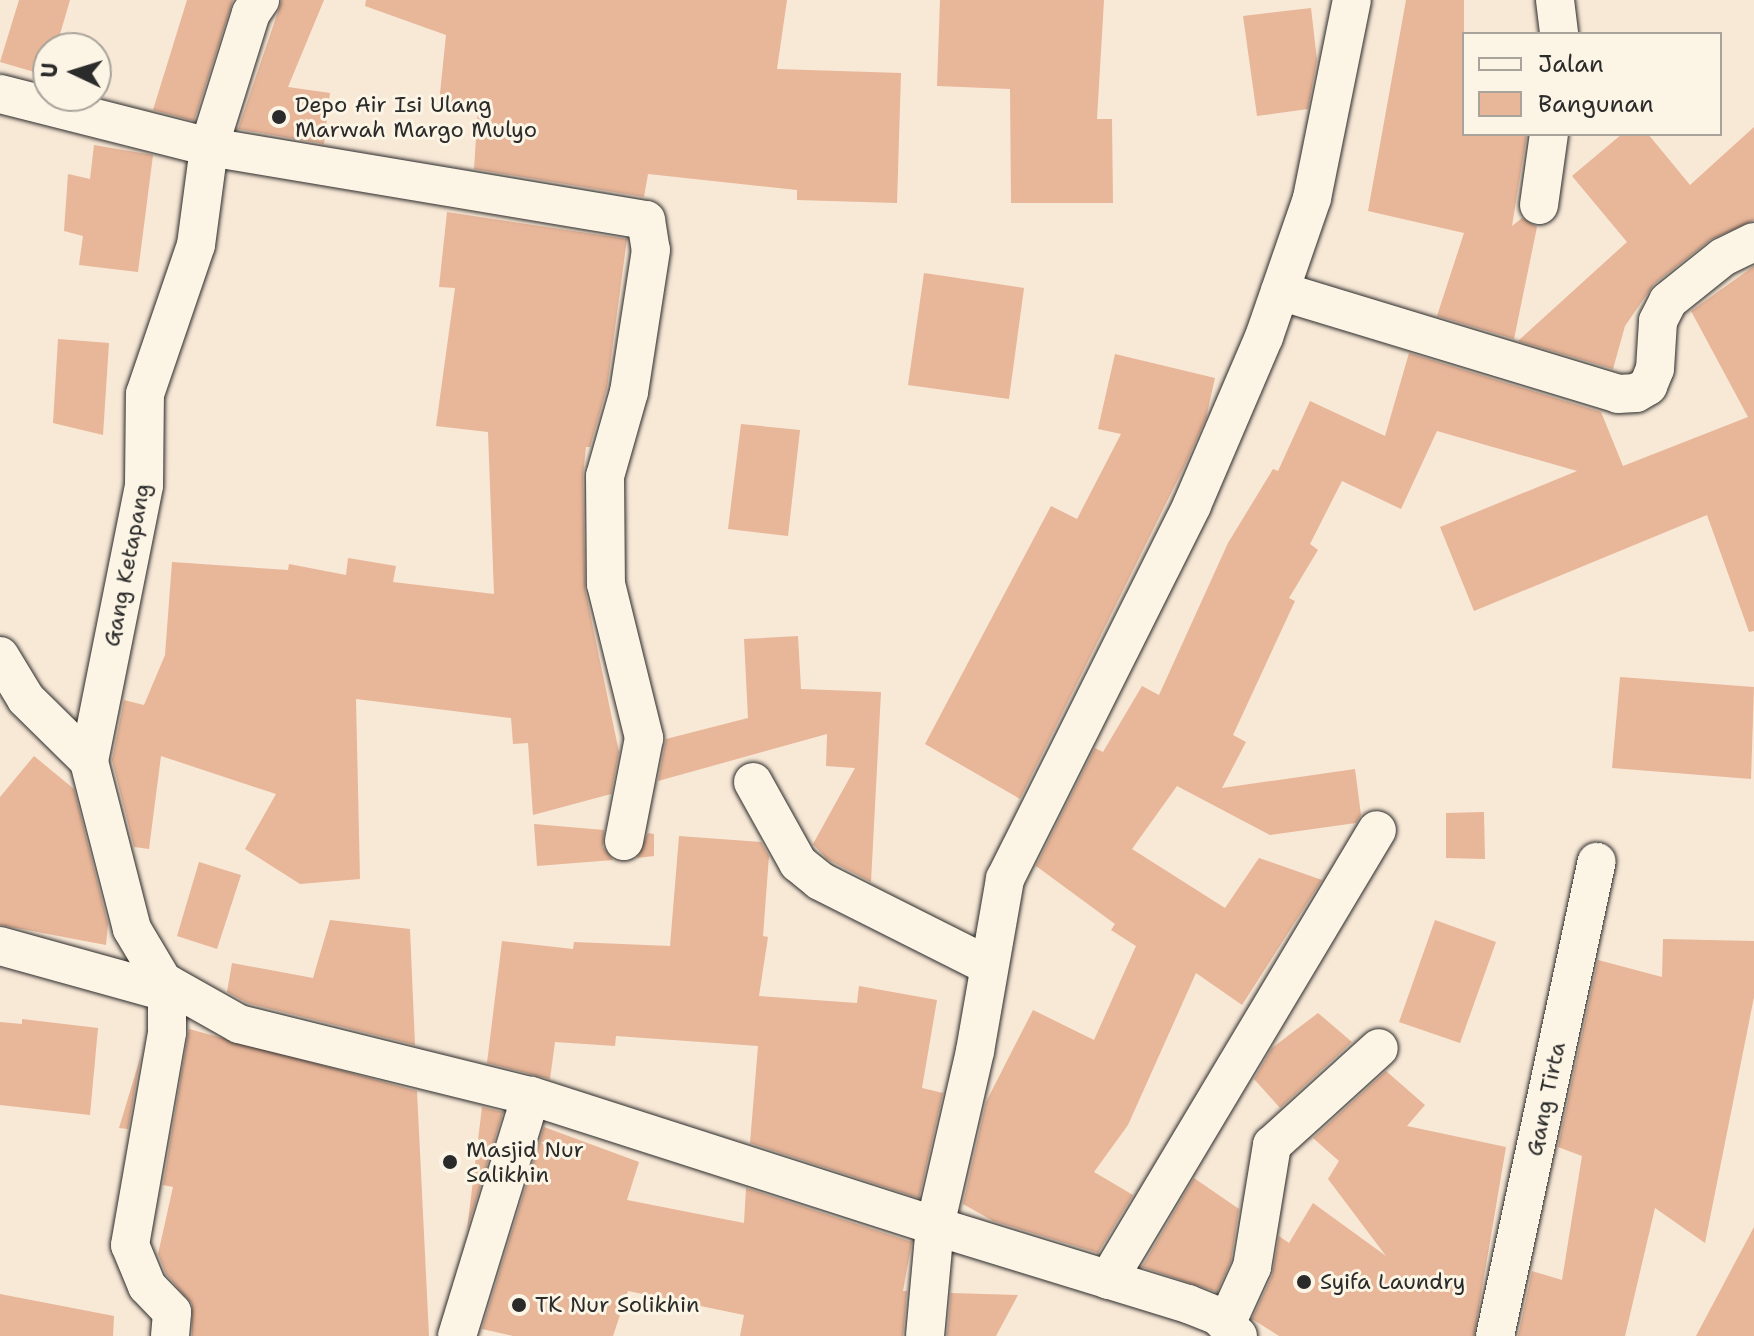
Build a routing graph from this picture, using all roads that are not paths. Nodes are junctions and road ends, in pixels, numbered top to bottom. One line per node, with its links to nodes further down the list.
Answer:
1 (260, 0): 7 (street, Gang Ketapang)
2 (1352, 0): 10 (street)
3 (1555, 0): 4 (street)
4 (1559, 32)
5 (0, 94): 7 (street)
6 (1549, 136): 8 (street)
7 (209, 147): 12 (street, Gang Ketapang); 15 (street)
8 (1539, 205)
9 (1754, 242): 10 (street)
10 (1280, 291): 18 (street)
11 (0, 656): 12 (street)
12 (89, 761): 19 (street, Gang Ketapang)
13 (753, 782): 18 (street)
14 (1377, 830): 23 (street)
15 (624, 841)
16 (1597, 862): 28 (street, Gang Tirta)
17 (0, 946): 19 (street)
18 (987, 965): 22 (street)
19 (166, 990): 21 (street); 25 (street)
20 (1379, 1048): 24 (street)
21 (531, 1096): 22 (street); 26 (street)
22 (935, 1226): 23 (street); 27 (street)
23 (1108, 1280): 24 (street)
24 (1232, 1330)
25 (170, 1336)
26 (457, 1336)
27 (925, 1336)
28 (1495, 1336)

